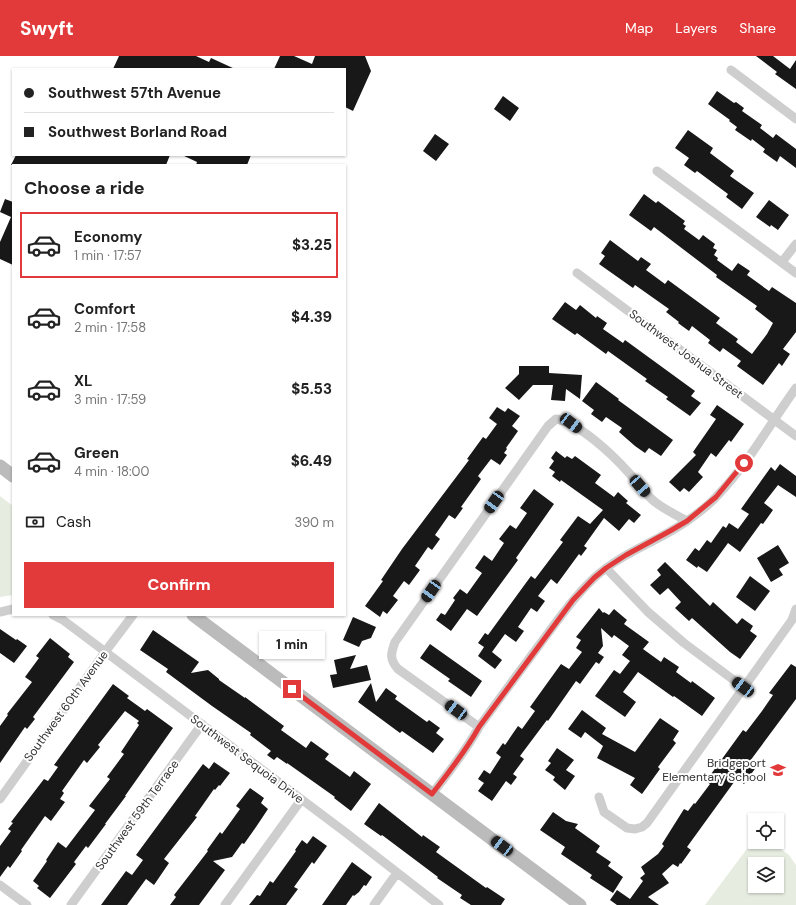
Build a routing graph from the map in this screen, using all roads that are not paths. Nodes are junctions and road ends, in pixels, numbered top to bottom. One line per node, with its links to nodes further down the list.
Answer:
1 (731, 70): 2 (street)
2 (796, 119)
3 (657, 171): 5 (street)
4 (796, 244): 5 (street)
5 (782, 262): 7 (street)
6 (577, 272): 9 (street, Southwest Joshua Street)
7 (796, 273)
8 (796, 388): 9 (street)
9 (774, 419): 10 (street, Southwest Joshua Street); 13 (street)
10 (796, 436)
11 (0, 466): 12 (main road)
12 (12, 475)
13 (687, 521): 14 (street); 24 (street)
14 (606, 568): 22 (street); 24 (street)
15 (12, 609): 17 (street)
16 (796, 609): 22 (street)
17 (0, 612)
18 (55, 616): 21 (street, Southwest Sequoia Drive)
19 (132, 616): 21 (street, Southwest 60th Avenue)
20 (194, 616): 25 (main road)
21 (105, 652): 23 (street, Southwest Sequoia Drive); 27 (street, Southwest 60th Avenue)
22 (743, 687): 26 (street)
23 (202, 724): 28 (street, Southwest Sequoia Drive); 32 (street, Southwest 59th Terrace)
24 (479, 727): 25 (street)
25 (432, 794): 36 (main road)
26 (599, 797)
27 (0, 798)
28 (302, 800): 29 (street, Southwest Sequoia Drive); 33 (street)
29 (397, 873): 34 (street); 35 (street, Southwest Sequoia Drive)
30 (0, 885): 31 (street)
31 (28, 905)
32 (71, 905)
33 (225, 905)
34 (374, 905)
35 (439, 905)
36 (580, 905)

